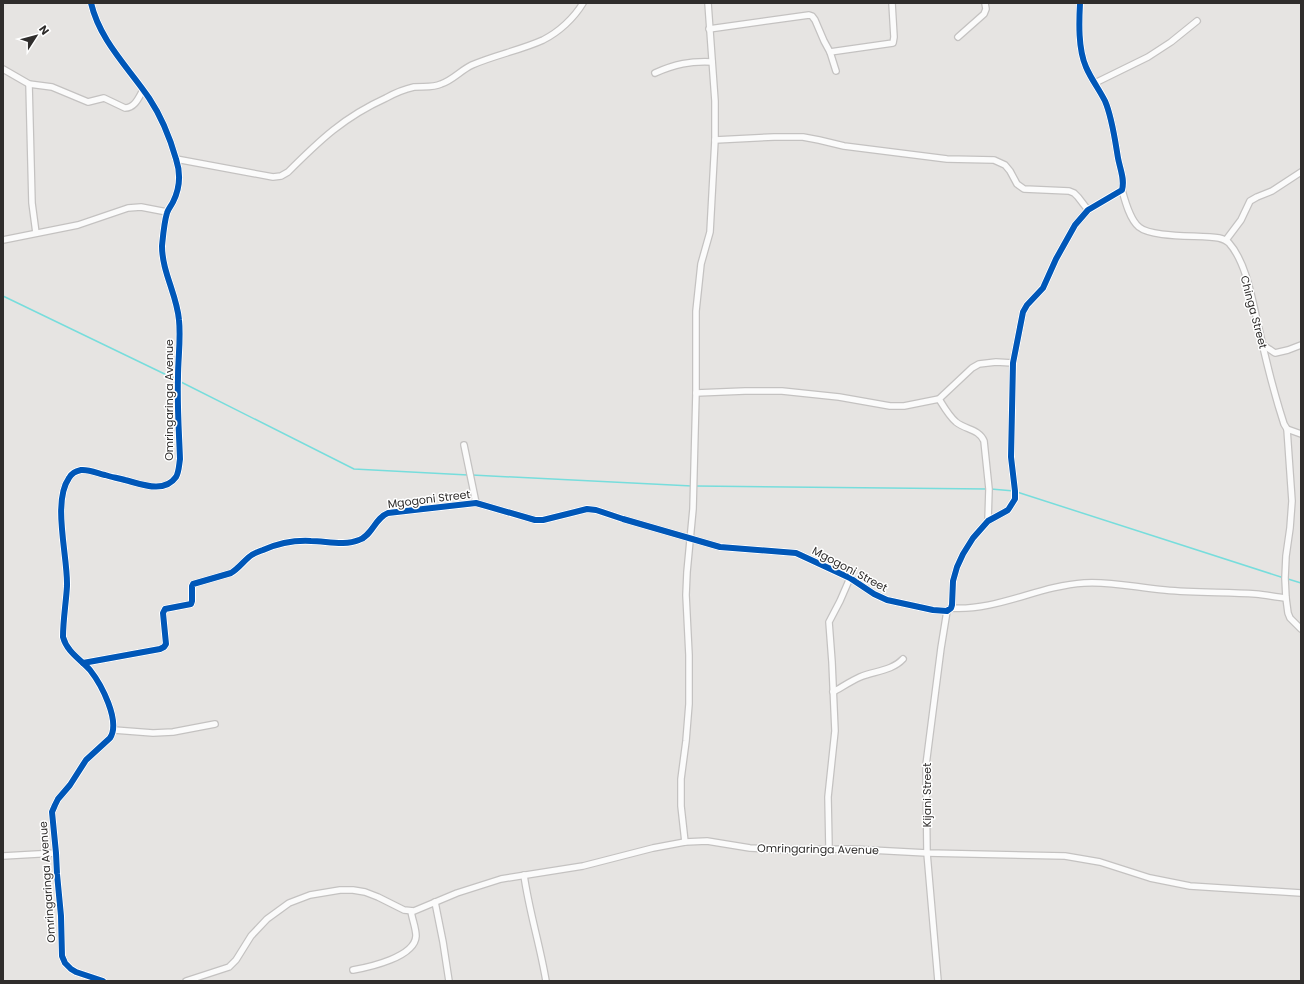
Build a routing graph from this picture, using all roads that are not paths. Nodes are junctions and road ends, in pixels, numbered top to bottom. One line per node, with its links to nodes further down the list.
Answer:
1 (91, 3): 17 (street, Omringaringa Avenue)
2 (583, 3): 19 (street)
3 (708, 3): 8 (street)
4 (892, 3): 10 (street)
5 (985, 3): 9 (street)
6 (1080, 3): 15 (street)
7 (1197, 21): 15 (street)
8 (710, 29): 10 (street); 11 (street)
9 (958, 37)
10 (830, 52): 13 (street)
11 (712, 62): 14 (street); 18 (street)
12 (3, 69): 16 (street)
13 (836, 71)
14 (655, 73)
15 (1095, 83): 21 (street)
16 (29, 84): 17 (street); 24 (street)
17 (143, 90): 19 (street, Omringaringa Avenue)
18 (715, 140): 22 (street); 30 (street)
19 (176, 159): 23 (street, Omringaringa Avenue)
20 (1301, 172): 26 (street)
21 (1122, 190): 22 (street); 26 (street)
22 (1088, 210): 29 (street)
23 (167, 212): 24 (street); 43 (street, Omringaringa Avenue)
24 (36, 233): 25 (street)
25 (3, 240)
26 (1226, 240): 27 (street, Chinga Street)
27 (1263, 345): 28 (street); 32 (street, Chinga Street)
28 (1301, 345)
29 (1013, 363): 31 (street); 36 (street)
30 (696, 393): 31 (street); 37 (street)
31 (940, 399): 36 (street)
32 (1287, 429): 33 (street); 39 (street, Chinga Street)
33 (1301, 434)
34 (464, 445): 35 (street)
35 (476, 503): 37 (street, Mgogoni Street); 43 (street, Mgogoni Street)
36 (988, 521): 40 (street)
37 (690, 539): 38 (street, Mgogoni Street); 47 (street)
38 (850, 578): 40 (street, Mgogoni Street); 44 (street)
39 (1286, 598): 40 (street, Mgogoni Street); 41 (street, Chinga Street)
40 (949, 609): 50 (street, Kijani Street)
41 (1301, 629)
42 (903, 659): 44 (street)
43 (82, 663): 46 (street, Omringaringa Avenue)
44 (833, 692): 48 (street)
45 (215, 724): 46 (street)
46 (114, 730): 49 (street, Omringaringa Avenue)
47 (685, 842): 48 (street, Omringaringa Avenue); 52 (street, Omringaringa Avenue)
48 (829, 848): 50 (street, Omringaringa Avenue)
49 (56, 852): 51 (street); 57 (street, Omringaringa Avenue)
50 (927, 853): 53 (street, Omringaringa Avenue); 61 (street, Kijani Street)
51 (3, 856)
52 (524, 875): 54 (street, Omringaringa Avenue); 60 (street)
53 (1301, 893)
54 (435, 902): 55 (street, Omringaringa Avenue); 59 (street)
55 (411, 911): 56 (street); 58 (street)
56 (353, 970)
57 (103, 981)
58 (186, 981)
59 (449, 981)
60 (546, 981)
61 (938, 981)

